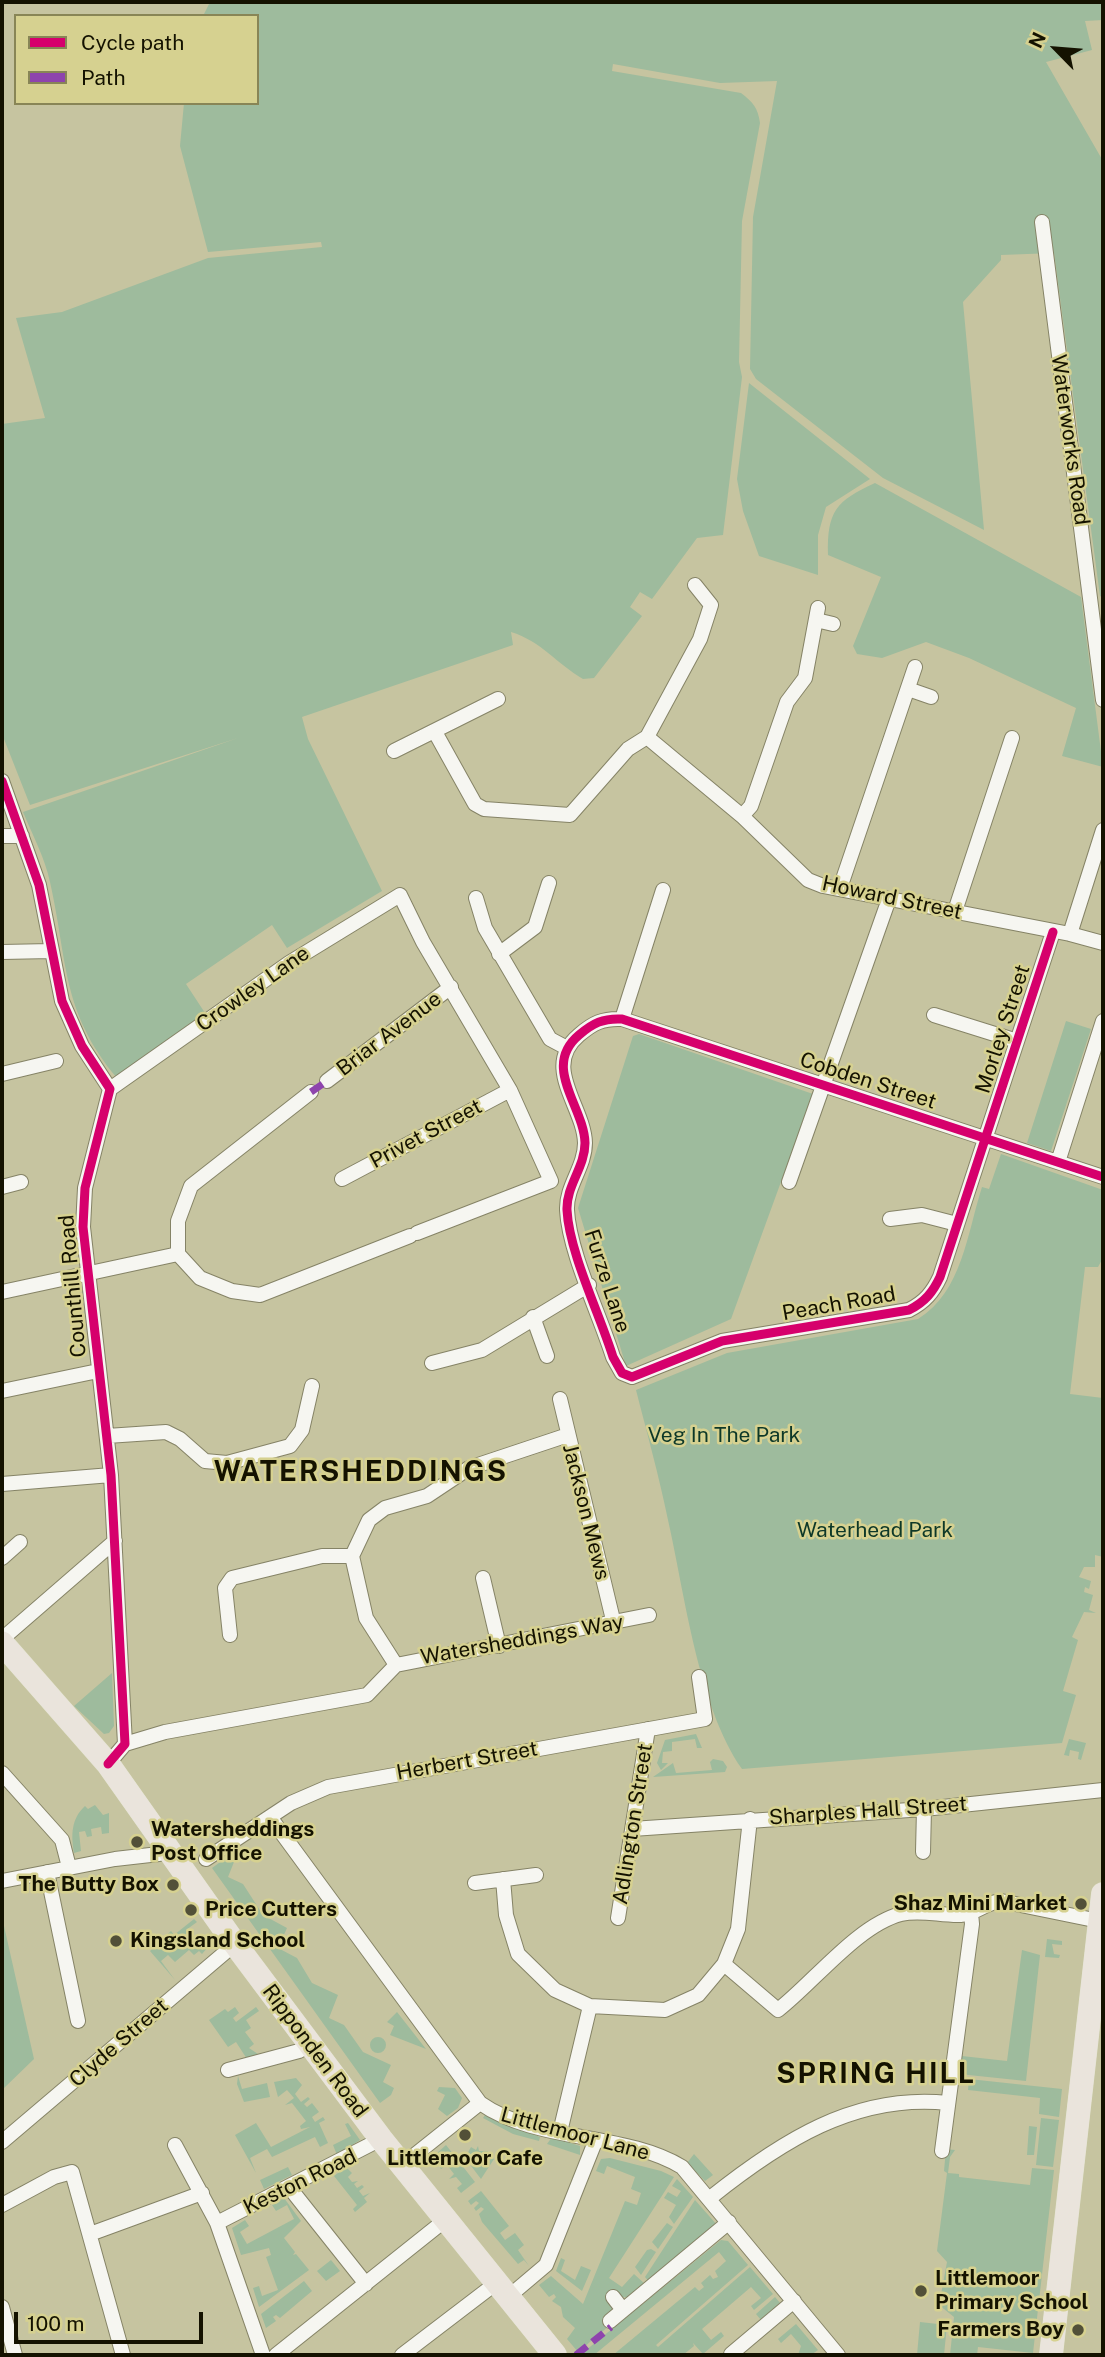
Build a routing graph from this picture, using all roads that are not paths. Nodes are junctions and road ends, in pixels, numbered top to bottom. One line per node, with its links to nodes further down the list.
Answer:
1 (1042, 222): 3 (street, Waterworks Road)
2 (695, 585): 12 (street)
3 (1098, 604): 6 (street, Waterworks Road)
4 (833, 624): 16 (street)
5 (915, 667): 7 (street)
6 (1102, 684): 10 (street, Waterworks Road)
7 (908, 689): 8 (street); 21 (street)
8 (931, 697)
9 (498, 699): 11 (street)
10 (1103, 700)
11 (435, 732): 12 (street); 14 (street)
12 (648, 737): 16 (street, Howard Street)
13 (1012, 738): 25 (street)
14 (394, 751)
15 (2, 781): 19 (street)
16 (742, 816): 21 (street, Howard Street)
17 (1103, 830): 27 (street)
18 (2, 836): 19 (street)
19 (22, 836): 29 (street)
20 (549, 883): 31 (street)
21 (840, 888): 24 (street, Howard Street)
22 (663, 890): 34 (street)
23 (476, 898): 31 (street)
24 (890, 899): 25 (street, Howard Street); 41 (street)
25 (955, 911): 26 (street, Howard Street)
26 (1053, 932): 27 (street, Howard Street); 36 (street, Morley Street)
27 (1070, 934): 28 (street, Howard Street)
28 (1103, 943)
29 (51, 951): 30 (street); 42 (street)
30 (2, 952)
31 (499, 954): 37 (street)
32 (451, 987): 40 (street, Briar Avenue); 42 (street, Crowley Lane); 43 (street)
33 (934, 1015): 36 (street)
34 (622, 1019): 37 (street); 41 (street, Cobden Street)
35 (1103, 1021): 46 (street)
36 (1017, 1041): 45 (street, Morley Street)
37 (567, 1048): 56 (street, Furze Lane)
38 (56, 1061): 39 (street)
39 (2, 1074)
40 (327, 1081)
41 (823, 1085): 45 (street, Cobden Street); 50 (street)
42 (110, 1089): 55 (street, Counthill Road)
43 (510, 1090): 48 (street, Privet Street); 54 (street)
44 (311, 1092): 54 (street)
45 (985, 1138): 46 (street, Cobden Street); 53 (street, Peach Road)
46 (1058, 1162): 47 (street, Cobden Street)
47 (1103, 1177)
48 (342, 1179)
49 (21, 1182): 51 (street)
50 (789, 1182)
51 (2, 1187)
52 (890, 1219): 53 (street)
53 (957, 1224): 62 (street, Peach Road)
54 (178, 1254): 55 (street)
55 (88, 1274): 57 (street); 61 (street, Counthill Road)
56 (589, 1285): 58 (street); 62 (street, Furze Lane)
57 (2, 1292)
58 (533, 1317): 59 (street); 60 (street)
59 (547, 1356)
60 (432, 1363)
61 (98, 1371): 64 (street); 67 (street, Counthill Road)
62 (632, 1377)
63 (312, 1386): 67 (street)
64 (2, 1391)
65 (560, 1399): 66 (street, Jackson Mews)
66 (568, 1435): 72 (street); 76 (street, Jackson Mews)
67 (107, 1436): 68 (street, Counthill Road)
68 (111, 1475): 69 (street); 70 (street, Counthill Road)
69 (2, 1483)
70 (115, 1541): 78 (street); 83 (street, Counthill Road)
71 (20, 1542): 73 (street)
72 (352, 1556): 77 (street); 80 (street)
73 (2, 1558)
74 (483, 1578): 79 (street)
75 (649, 1615): 76 (street, Watersheddings Way)
76 (614, 1624): 79 (street, Watersheddings Way)
77 (230, 1635)
78 (2, 1641): 84 (main road, Ripponden Road)
79 (499, 1646): 80 (street, Watersheddings Way)
80 (396, 1665): 83 (street)
81 (699, 1677): 82 (street, Herbert Street)
82 (648, 1729): 88 (street, Herbert Street); 90 (street, Adlington Street)
83 (125, 1744): 84 (street)
84 (108, 1764): 91 (main road, Ripponden Road)
85 (2, 1773): 94 (street)
86 (1103, 1790): 87 (street, Sharples Hall Street)
87 (924, 1809): 89 (street, Sharples Hall Street); 92 (street)
88 (270, 1817): 93 (street, Herbert Street); 110 (street, Littlemoor Lane)
89 (750, 1819): 90 (street, Sharples Hall Street); 105 (street)
90 (632, 1829): 102 (street, Adlington Street)
91 (167, 1849): 94 (street); 104 (main road, Ripponden Road)
92 (923, 1852)
93 (206, 1859)
94 (69, 1867): 95 (street)
95 (47, 1872): 98 (street); 107 (street)
96 (536, 1875): 97 (street)
97 (503, 1879): 99 (street); 106 (street)
98 (2, 1881)
99 (475, 1883)
100 (1103, 1894): 103 (main road)
101 (971, 1913): 103 (street); 105 (street); 111 (street)
102 (618, 1918)
103 (1099, 1922): 142 (main road)
104 (235, 1944): 108 (main road, Ripponden Road); 114 (street, Clyde Street)
105 (724, 1964): 106 (street)
106 (590, 2006): 112 (street)
107 (78, 2021)
108 (310, 2044): 109 (street); 113 (main road, Ripponden Road)
109 (228, 2070)
110 (480, 2103): 112 (street, Littlemoor Lane); 118 (street)
111 (948, 2103): 117 (street); 121 (street)
112 (560, 2132): 115 (street, Littlemoor Lane)
113 (381, 2140): 118 (main road, Ripponden Road); 119 (street, Keston Road)
114 (2, 2141)
115 (595, 2142): 121 (street, Littlemoor Lane); 128 (street)
116 (175, 2145): 120 (street)
117 (942, 2151)
118 (401, 2166): 123 (main road, Ripponden Road)
119 (289, 2187): 124 (street, Keston Road); 127 (street)
120 (202, 2193): 124 (street); 126 (street)
121 (710, 2198): 125 (street, Littlemoor Lane)
122 (2, 2205): 126 (street)
123 (444, 2221): 127 (street); 128 (main road, Ripponden Road)
124 (217, 2222): 137 (street)
125 (729, 2222): 130 (street, Littlemoor Lane); 132 (street)
126 (90, 2234): 136 (street)
127 (366, 2284): 138 (street)
128 (501, 2291): 139 (street); 140 (main road, Ripponden Road)
129 (613, 2297): 132 (street)
130 (794, 2301): 134 (street); 141 (street, Littlemoor Lane)
131 (2, 2307): 135 (street)
132 (623, 2310): 133 (street)
133 (610, 2321)
134 (731, 2354)
135 (15, 2355)
136 (123, 2355)
137 (263, 2355)
138 (276, 2355)
139 (402, 2355)
140 (555, 2355)
141 (838, 2355)
142 (1051, 2355)

